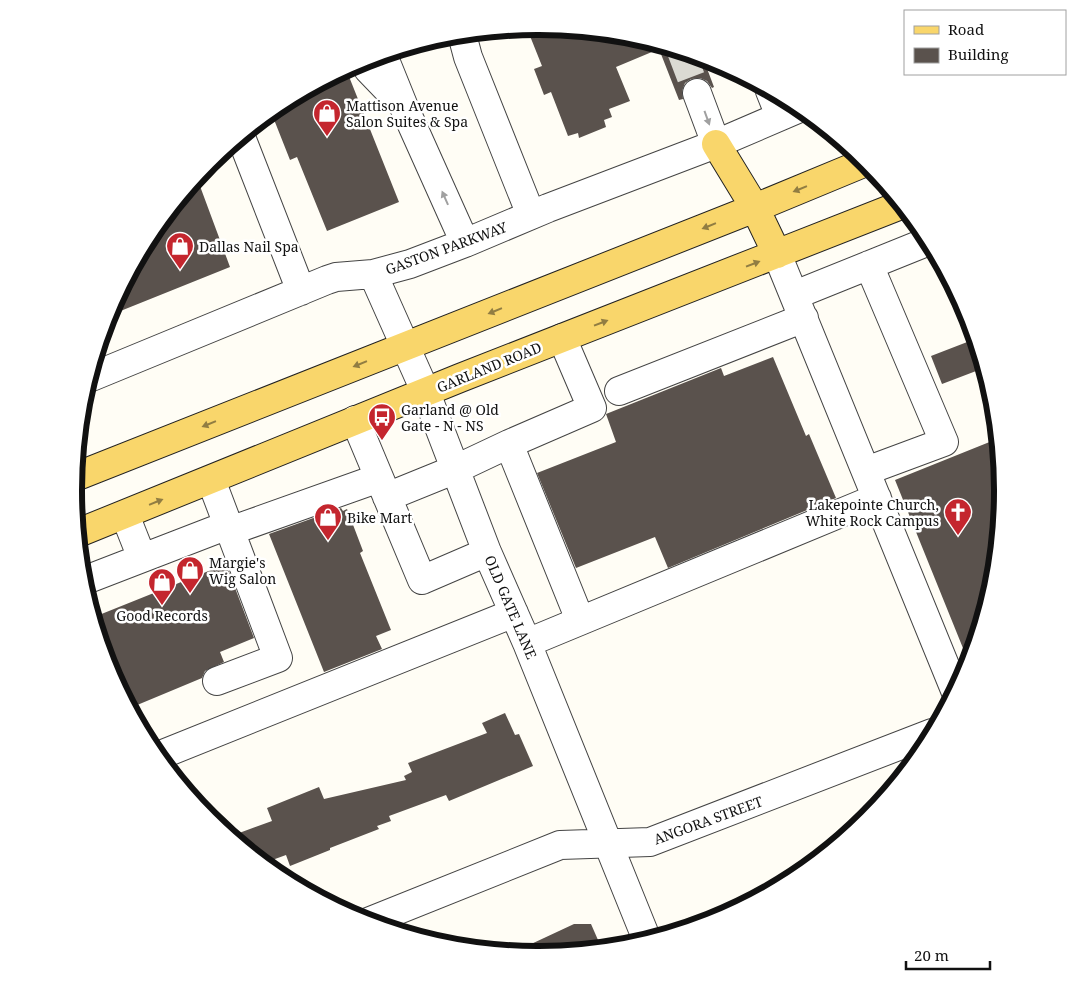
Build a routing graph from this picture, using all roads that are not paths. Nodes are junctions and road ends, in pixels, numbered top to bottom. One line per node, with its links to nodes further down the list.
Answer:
1 (481, 39): 13 (street)
2 (464, 41): 13 (street)
3 (386, 62): 6 (street)
4 (368, 68): 6 (street)
5 (698, 93): 9 (street, one-way to 9)
6 (404, 107): 14 (street, one-way to 6)
7 (790, 112): 9 (street, GASTON PARKWAY)
8 (244, 143): 19 (street)
9 (716, 144): 11 (main road); 13 (street, GASTON PARKWAY)
10 (857, 166): 11 (main road, one-way to 11)
11 (755, 208): 16 (main road); 22 (main road, one-way to 22)
12 (895, 208): 16 (main road, GARLAND ROAD)
13 (539, 212): 14 (street, GASTON PARKWAY)
14 (465, 243): 18 (street, GASTON PARKWAY)
15 (921, 244): 17 (street)
16 (777, 254): 20 (street); 21 (main road, GARLAND ROAD, one-way to 16)
17 (869, 265): 20 (street); 29 (street)
18 (373, 274): 19 (street, GASTON PARKWAY); 22 (street, OLD GATE LANE)
19 (301, 291): 23 (street, GASTON PARKWAY)
20 (799, 306): 24 (street); 29 (street)
21 (562, 338): 25 (main road, GARLAND ROAD); 27 (street)
22 (406, 346): 25 (street, OLD GATE LANE); 30 (main road, one-way to 30)
23 (98, 374)
24 (619, 391)
25 (426, 393): 26 (main road, GARLAND ROAD); 28 (street, OLD GATE LANE)
26 (355, 420): 31 (main road, GARLAND ROAD); 32 (street)
27 (508, 444): 28 (street); 41 (street)
28 (456, 469): 32 (street); 37 (street, OLD GATE LANE)
29 (866, 471): 33 (street)
30 (83, 475)
31 (211, 480): 34 (main road, GARLAND ROAD, one-way to 31); 35 (street)
32 (383, 487): 35 (street); 37 (street)
33 (877, 498): 41 (street); 44 (street)
34 (125, 515): 36 (main road, GARLAND ROAD); 38 (street)
35 (229, 528): 38 (street); 43 (street)
36 (84, 531)
37 (487, 552): 40 (street, OLD GATE LANE)
38 (142, 558): 39 (street)
39 (91, 578)
40 (514, 613): 42 (street, OLD GATE LANE); 46 (street)
41 (580, 620): 42 (street)
42 (527, 643): 47 (street, OLD GATE LANE)
43 (217, 681)
44 (952, 682)
45 (921, 737): 47 (street, ANGORA STREET)
46 (166, 753)
47 (609, 844): 48 (street, ANGORA STREET); 49 (street, OLD GATE LANE)
48 (380, 917)
49 (644, 933)

